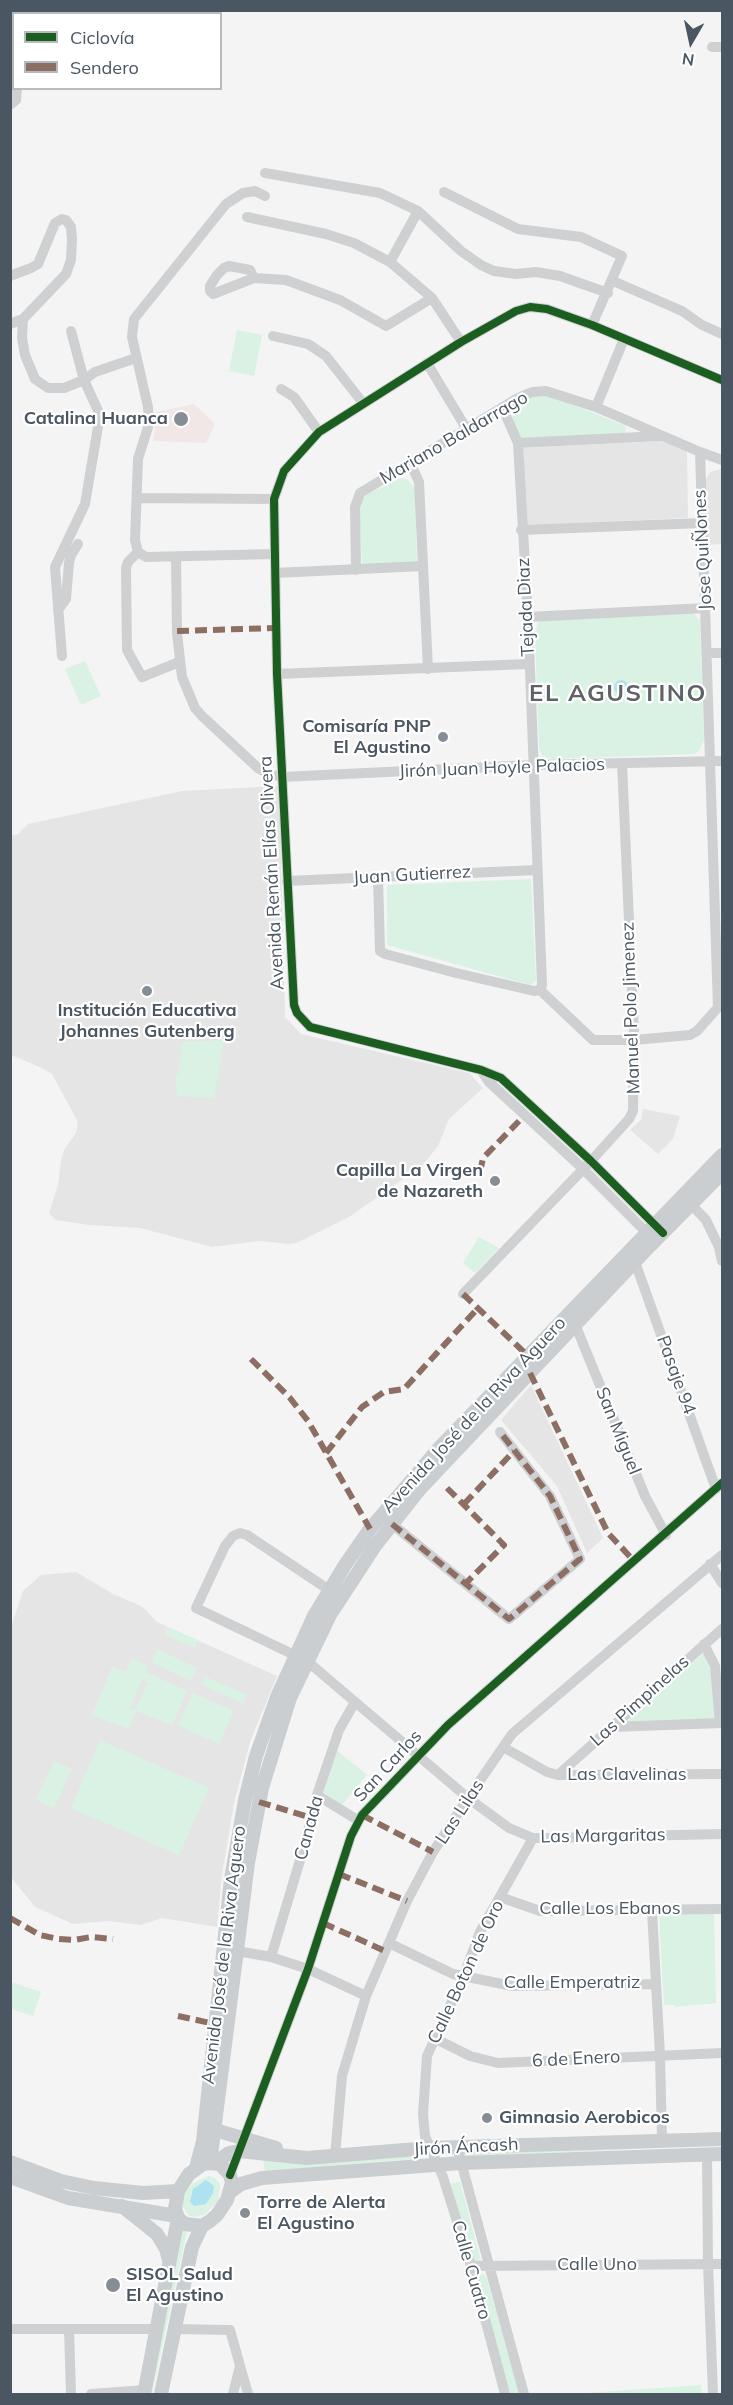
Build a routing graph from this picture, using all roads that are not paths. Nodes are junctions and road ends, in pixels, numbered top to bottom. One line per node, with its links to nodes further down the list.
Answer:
1 (17, 90): 2 (street)
2 (10, 105)
3 (265, 172): 6 (street)
4 (444, 192): 11 (street)
5 (265, 196): 22 (street)
6 (418, 212): 8 (street); 12 (street)
7 (247, 217): 8 (street)
8 (390, 262): 13 (street)
9 (10, 276): 14 (street)
10 (254, 278): 13 (street)
11 (612, 281): 12 (street); 18 (street)
12 (608, 293): 16 (street)
13 (432, 298): 21 (street)
14 (23, 319): 15 (street); 24 (street)
15 (10, 324)
16 (592, 325): 20 (street); 21 (street)
17 (71, 331): 24 (street)
18 (723, 334)
19 (273, 336): 27 (street)
20 (624, 339): 25 (street); 29 (street)
21 (460, 342): 23 (street)
22 (136, 357): 24 (street); 37 (street)
23 (427, 363): 27 (street); 30 (street)
24 (84, 380): 46 (street)
25 (723, 380)
26 (281, 389): 31 (street)
27 (363, 404): 31 (street)
28 (502, 407): 29 (street, Mariano Baldarrago); 30 (street, Mariano Baldarrago); 33 (street, Tejada Diaz)
29 (596, 407): 32 (street, Mariano Baldarrago)
30 (466, 428): 36 (street, Mariano Baldarrago)
31 (319, 432): 38 (street, Avenida Renán Elías Olivera)
32 (664, 436): 33 (street); 34 (street, Mariano Baldarrago)
33 (518, 443): 40 (street, Tejada Diaz)
34 (700, 453): 35 (street, Mariano Baldarrago); 39 (street, Jose QuiÑones)
35 (723, 460)
36 (410, 462): 45 (street); 48 (street, Mariano Baldarrago)
37 (137, 498): 38 (street); 42 (street)
38 (274, 499): 43 (street, Avenida Renán Elías Olivera)
39 (702, 523): 40 (street); 50 (street, Jose QuiÑones)
40 (521, 531): 52 (street, Tejada Diaz)
41 (78, 544): 47 (street)
42 (138, 552): 44 (street); 56 (street)
43 (274, 554): 44 (street); 49 (street, Avenida Renán Elías Olivera)
44 (176, 556): 56 (street)
45 (423, 566): 48 (street); 58 (street)
46 (55, 567): 47 (street); 51 (street)
47 (69, 568): 51 (street)
48 (356, 570): 49 (street)
49 (274, 573): 59 (street, Avenida Renán Elías Olivera)
50 (706, 608): 52 (street); 53 (street, Jose QuiÑones)
51 (58, 610): 55 (street)
52 (528, 617): 57 (street, Tejada Diaz)
53 (707, 653): 54 (street); 61 (street, Jose QuiÑones)
54 (723, 653)
55 (62, 656)
56 (179, 662): 64 (street)
57 (528, 664): 58 (street); 63 (street, Tejada Diaz)
58 (428, 669): 59 (street)
59 (277, 674): 64 (street, Avenida Renán Elías Olivera)
60 (723, 761): 61 (street, Jirón Juan Hoyle Palacios)
61 (710, 762): 62 (street, Jirón Juan Hoyle Palacios); 66 (street, Jose QuiÑones)
62 (622, 763): 63 (street, Jirón Juan Hoyle Palacios); 71 (street, Manuel Polo Jimenez)
63 (532, 765): 64 (street, Jirón Juan Hoyle Palacios); 65 (street, Tejada Diaz)
64 (282, 777): 68 (street, Avenida Renán Elías Olivera)
65 (537, 870): 67 (street, Juan Gutierrez); 69 (street, Tejada Diaz)
66 (718, 870): 70 (street, Jose QuiÑones)
67 (378, 877): 68 (street, Juan Gutierrez); 69 (street)
68 (287, 881): 73 (street, Avenida Renán Elías Olivera)
69 (540, 990): 71 (street)
70 (720, 1005): 71 (street)
71 (634, 1040): 73 (street, Manuel Polo Jimenez)
72 (723, 1155): 75 (main road, Avenida José de la Riva Aguero)
73 (587, 1165): 76 (street, Avenida Renán Elías Olivera); 80 (street, Manuel Polo Jimenez)
74 (723, 1173): 75 (main road, Avenida José de la Riva Aguero)
75 (687, 1201): 76 (main road, Avenida José de la Riva Aguero); 77 (street)
76 (655, 1233): 78 (main road, Avenida José de la Riva Aguero); 79 (main road, Avenida José de la Riva Aguero)
77 (723, 1261)
78 (635, 1262): 79 (main road, Avenida José de la Riva Aguero); 83 (street, Pasaje 94)
79 (604, 1286): 81 (main road, Avenida José de la Riva Aguero); 89 (main road, Avenida José de la Riva Aguero)
80 (462, 1294)
81 (575, 1324): 84 (main road, Avenida José de la Riva Aguero); 85 (street, San Miguel)
82 (500, 1432): 84 (street)
83 (719, 1486): 85 (street, San Carlos)
84 (392, 1524): 92 (main road, Avenida José de la Riva Aguero)
85 (666, 1535): 97 (street, San Carlos)
86 (723, 1555): 87 (street, Las Lilas)
87 (710, 1564): 88 (street); 96 (street, Las Lilas)
88 (723, 1583)
89 (329, 1590): 92 (main road, Avenida José de la Riva Aguero); 92 (street, Las Margaritas)
90 (723, 1629): 91 (street, Las Pimpinelas)
91 (704, 1644): 94 (street); 95 (street, Las Pimpinelas)
92 (301, 1659): 93 (street, Las Margaritas); 102 (main road, Avenida José de la Riva Aguero)
93 (355, 1702): 97 (street, Las Margaritas); 100 (street, Canada)
94 (722, 1723): 95 (street)
95 (612, 1726): 99 (street, Las Pimpinelas)
96 (503, 1747): 99 (street, Las Clavelinas); 101 (street, Las Lilas)
97 (418, 1755): 101 (street, Las Margaritas); 103 (street, San Carlos)
98 (723, 1774): 99 (street, Las Clavelinas)
99 (558, 1775)
100 (317, 1795): 103 (street); 111 (street, Canada)
101 (468, 1798): 105 (street, Las Margaritas); 109 (street, Las Lilas)
102 (252, 1801): 110 (main road, Avenida José de la Riva Aguero); 132 (main road, Avenida José de la Riva Aguero)
103 (359, 1821): 112 (street, San Carlos)
104 (723, 1834): 105 (street, Las Margaritas)
105 (533, 1838): 106 (street, Calle Boton de Oro)
106 (500, 1897): 108 (street, Calle Los Ebanos); 113 (street, Calle Boton de Oro)
107 (723, 1909): 108 (street, Calle Los Ebanos)
108 (652, 1911): 114 (street)
109 (389, 1943): 113 (street, Calle Emperatriz); 115 (street, Las Lilas)
110 (237, 1951): 111 (street); 119 (main road, Avenida José de la Riva Aguero)
111 (271, 1957): 112 (street)
112 (308, 1970): 115 (street); 122 (street, San Carlos)
113 (464, 1975): 114 (street, Calle Emperatriz); 116 (street, Calle Boton de Oro)
114 (656, 1983): 118 (street)
115 (366, 1996): 127 (street, Las Lilas)
116 (434, 2038): 118 (street, 6 de Enero); 124 (street, Calle Boton de Oro)
117 (723, 2053): 118 (street, 6 de Enero)
118 (660, 2055): 121 (street)
119 (215, 2130): 122 (main road, Jirón Áncash); 129 (main road, Avenida José de la Riva Aguero)
120 (723, 2139): 121 (main road, Jirón Áncash)
121 (662, 2140): 123 (main road, Jirón Áncash)
122 (242, 2144): 127 (main road, Jirón Áncash); 129 (main road); 133 (street, San Carlos)
123 (456, 2147): 124 (main road, Jirón Áncash); 130 (street, Calle Cuatro)
124 (429, 2148): 127 (main road, Jirón Áncash); 131 (street, Calle Cuatro)
125 (707, 2154): 126 (main road, Jirón Áncash); 130 (main road, Jirón Áncash); 142 (street)
126 (723, 2154)
127 (335, 2156)
128 (10, 2162): 135 (main road)
129 (213, 2163): 132 (main road); 133 (main road)
130 (461, 2163): 131 (main road, Jirón Áncash); 144 (street, Calle Cuatro)
131 (438, 2165): 136 (main road, Jirón Áncash); 143 (street, Calle Cuatro)
132 (196, 2168): 135 (main road)
133 (230, 2175): 136 (main road)
134 (10, 2177): 137 (main road)
135 (178, 2190): 138 (main road)
136 (230, 2192): 139 (main road)
137 (120, 2205): 138 (main road); 140 (main road)
138 (178, 2217): 139 (main road); 140 (main road)
139 (202, 2226): 148 (main road)
140 (170, 2264): 147 (main road)
141 (723, 2264): 142 (street, Calle Uno)
142 (708, 2265): 144 (street, Calle Uno); 158 (street)
143 (471, 2266): 144 (street, Calle Uno); 156 (street, Calle Cuatro)
144 (490, 2266): 157 (street, Calle Cuatro)
145 (10, 2329): 146 (street)
146 (69, 2329): 147 (street); 151 (street)
147 (158, 2329): 150 (main road)
148 (174, 2329): 149 (street); 153 (main road)
149 (240, 2365): 154 (street); 155 (street)
150 (144, 2392): 152 (street)
151 (71, 2394)
152 (91, 2394)
153 (161, 2394)
154 (233, 2394)
155 (248, 2394)
156 (505, 2394)
157 (524, 2394)
158 (713, 2394)

